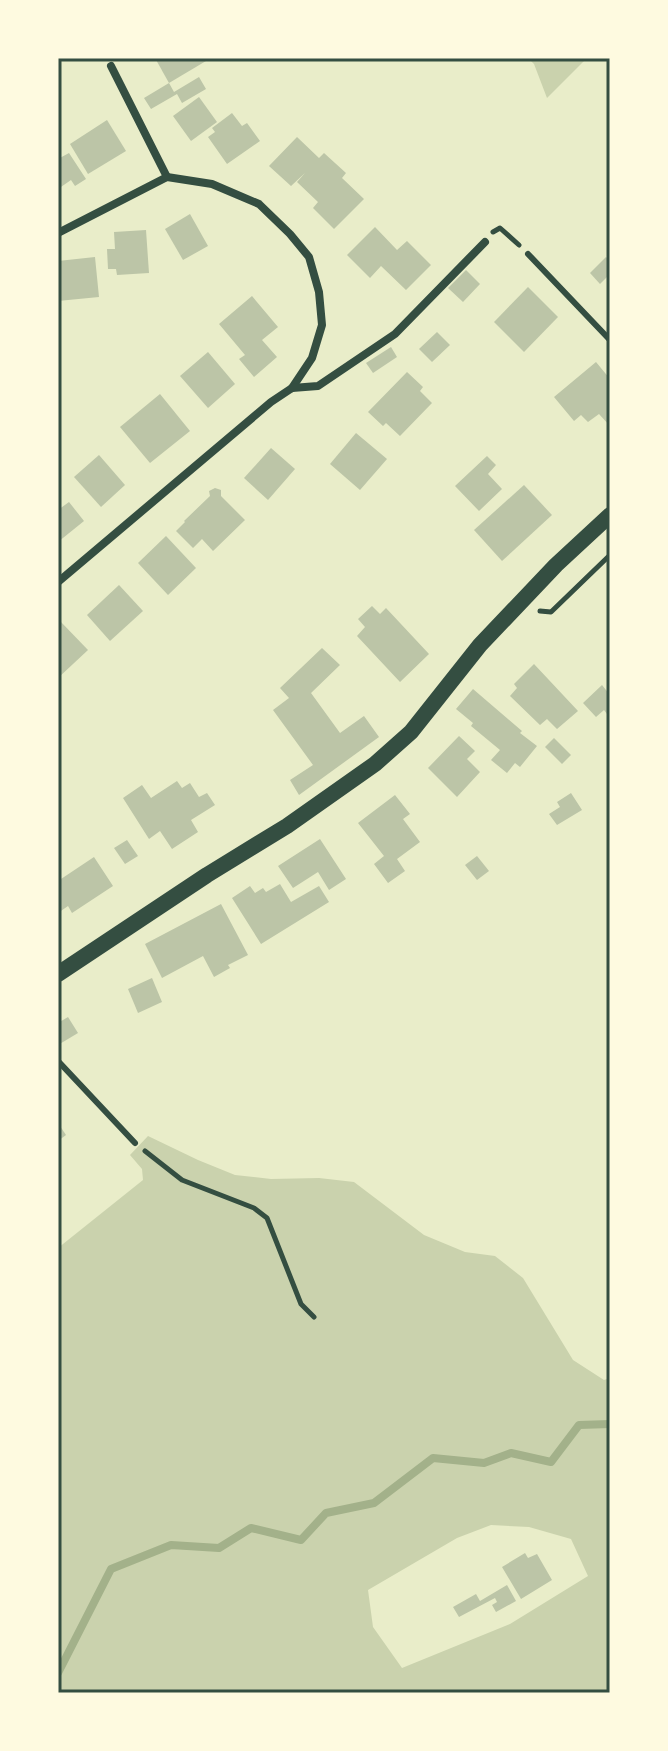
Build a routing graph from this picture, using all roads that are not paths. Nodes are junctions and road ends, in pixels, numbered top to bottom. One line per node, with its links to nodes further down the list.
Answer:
1 (111, 66): 2 (street)
2 (167, 177): 3 (street); 7 (street)
3 (58, 233)
4 (485, 242): 7 (street)
5 (528, 254): 6 (lane)
6 (610, 340)
7 (292, 388): 9 (street)
8 (610, 515): 10 (main road)
9 (58, 582)
10 (58, 974)
11 (58, 1061): 12 (lane)
12 (135, 1143)

